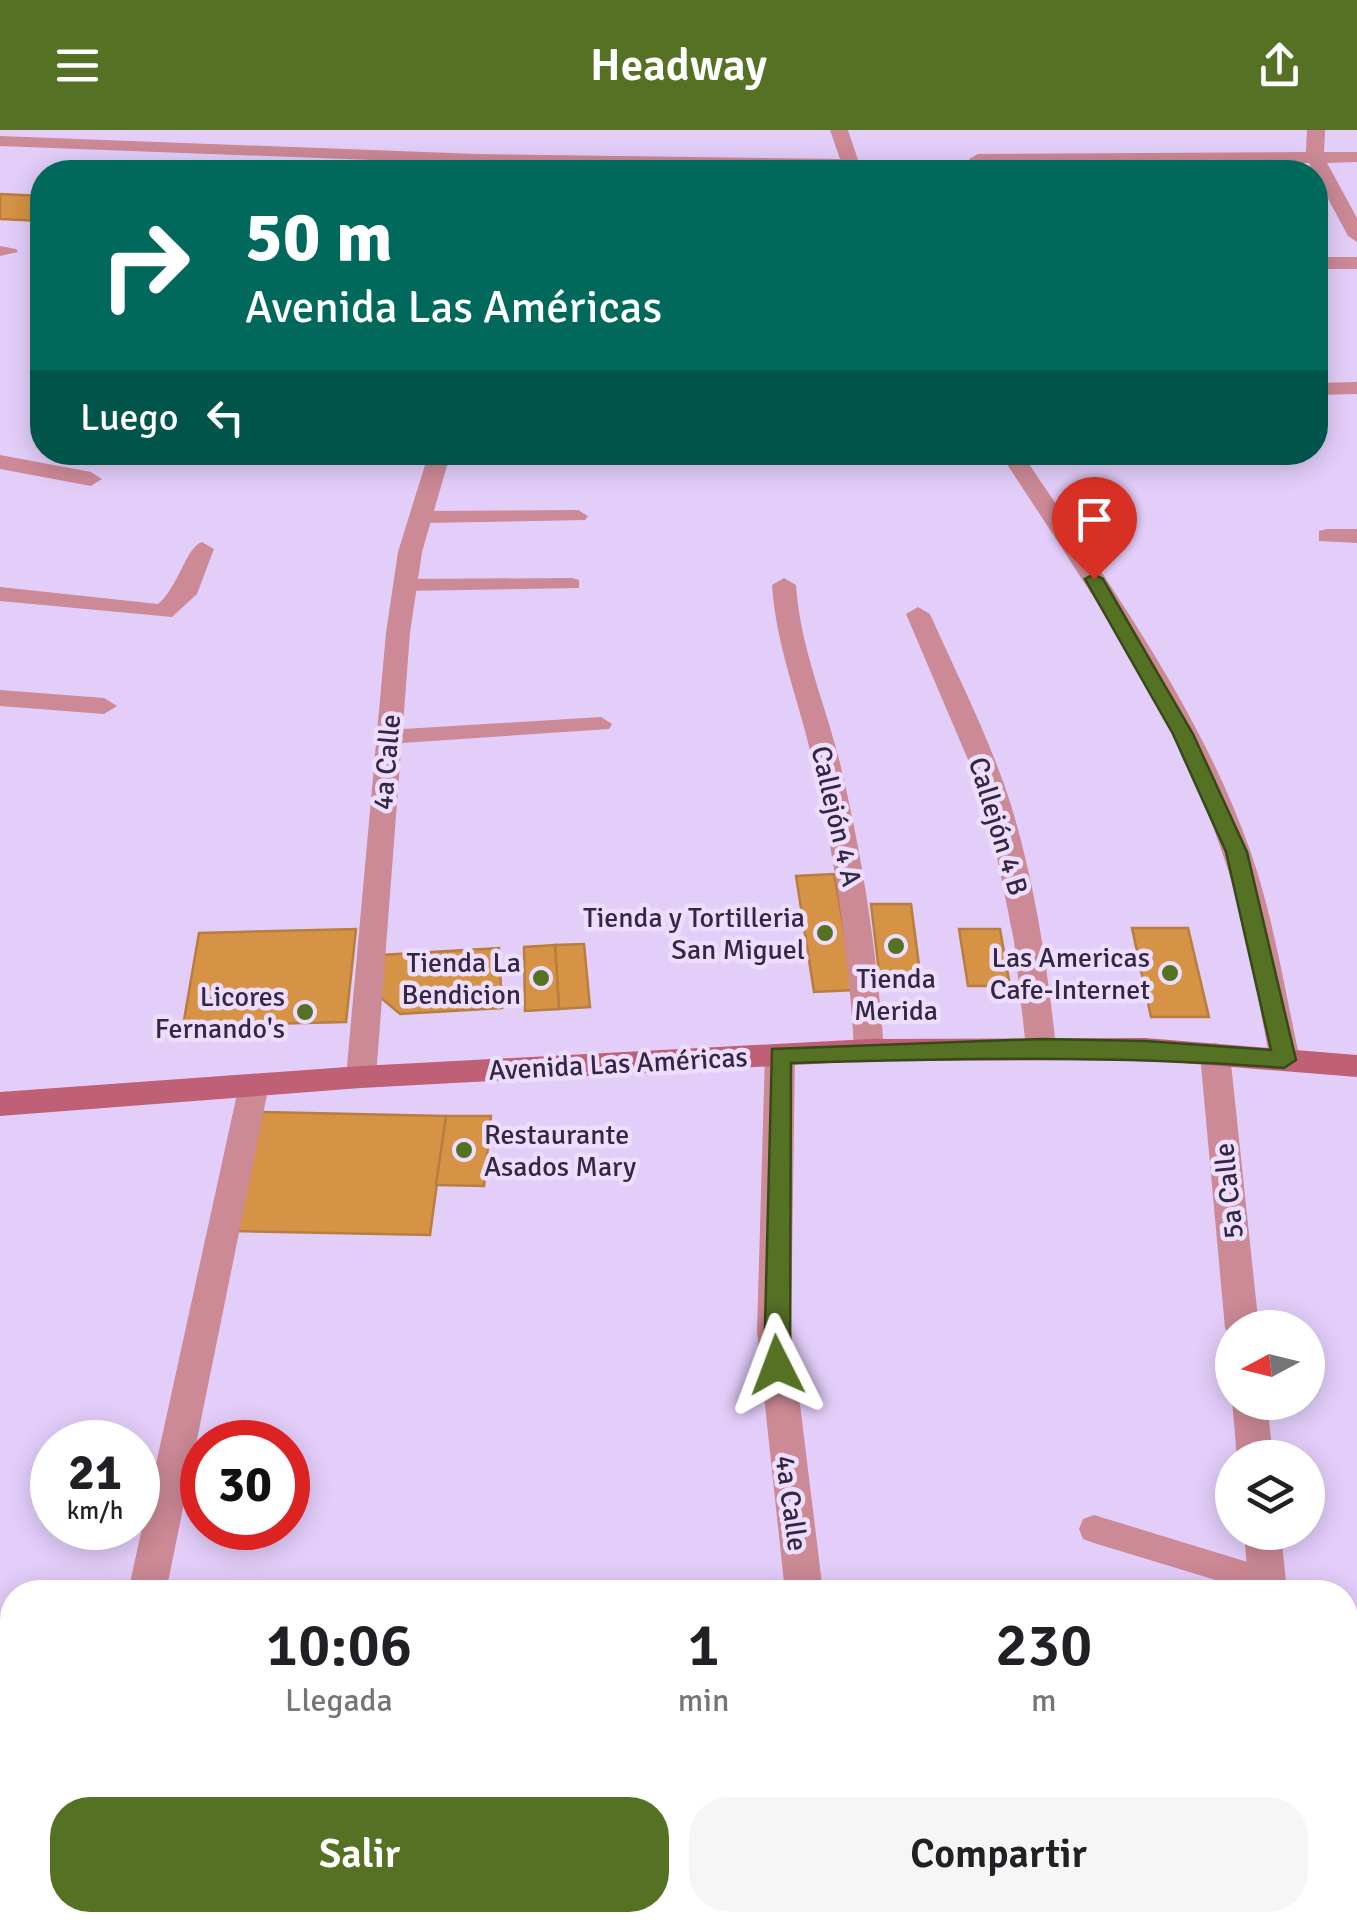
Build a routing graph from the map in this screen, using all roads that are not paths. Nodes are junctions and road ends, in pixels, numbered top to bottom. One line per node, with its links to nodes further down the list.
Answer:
1 (839, 130): 8 (street)
2 (1316, 130): 4 (street)
3 (0, 141): 7 (street)
4 (1315, 157): 5 (street); 10 (street); 11 (street)
5 (1357, 157)
6 (978, 159): 9 (street)
7 (481, 160)
8 (849, 160)
9 (1001, 160)
10 (1155, 160)
11 (1317, 160)
12 (1328, 181): 13 (street)
13 (1357, 236)
14 (1328, 263): 15 (street)
15 (1357, 263)
16 (1357, 388): 17 (street)
17 (1328, 389)
18 (0, 462): 21 (street)
19 (437, 465): 23 (street, 4a Calle)
20 (1018, 465): 40 (street)
21 (90, 479)
22 (578, 516): 23 (lane)
23 (424, 517): 28 (street, 4a Calle)
24 (1327, 536): 25 (street)
25 (1357, 536)
26 (202, 549): 30 (street)
27 (572, 584): 28 (lane)
28 (404, 585): 35 (street, 4a Calle)
29 (784, 586): 37 (street, Callejón 4 A)
30 (0, 594)
31 (918, 614): 36 (street, Callejón 4 B)
32 (0, 698): 33 (street)
33 (104, 706)
34 (601, 724): 35 (lane)
35 (387, 738): 42 (street, 4a Calle)
36 (1041, 1048): 37 (street, Avenida Las Américas); 39 (street, Avenida Las Américas)
37 (869, 1050): 38 (street, Avenida Las Américas)
38 (780, 1054): 42 (street, Avenida Las Américas); 49 (street, 4a Calle)
39 (1214, 1054): 40 (street, Avenida Las Américas); 45 (street, 5a Calle)
40 (1284, 1060): 41 (street, Avenida Las Américas)
41 (1357, 1066)
42 (362, 1077): 43 (street, Avenida Las Américas)
43 (254, 1084): 44 (street, Avenida Las Américas); 48 (street)
44 (0, 1104)
45 (1240, 1310)
46 (1094, 1529): 50 (lane)
47 (1264, 1550): 51 (street)
48 (150, 1580)
49 (802, 1580)
50 (1247, 1580)
51 (1267, 1580)

